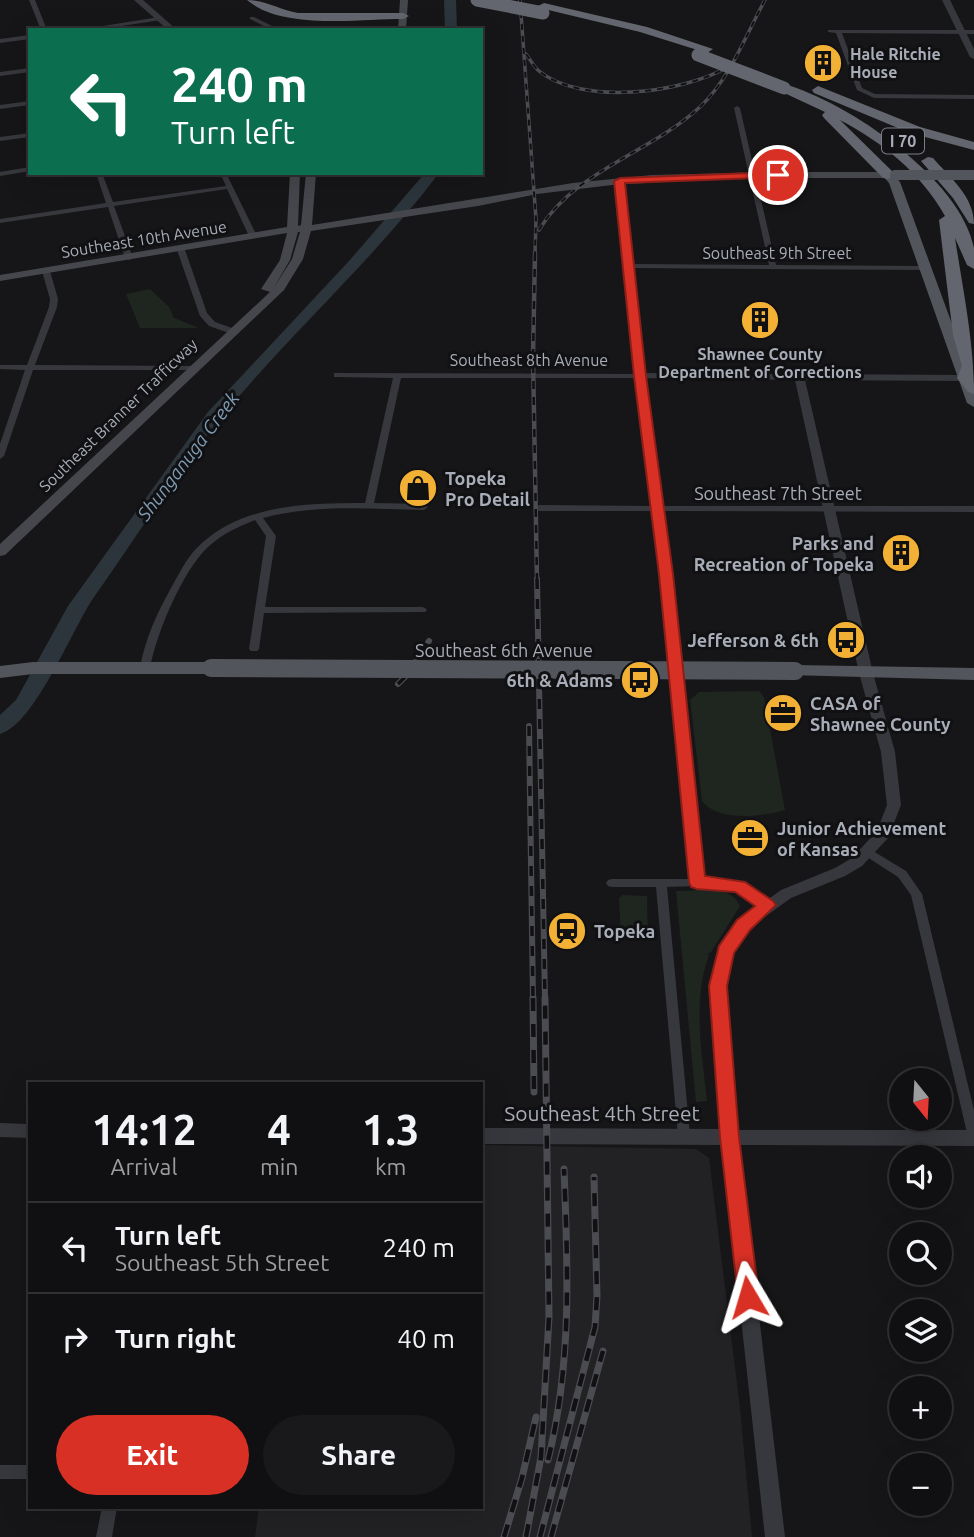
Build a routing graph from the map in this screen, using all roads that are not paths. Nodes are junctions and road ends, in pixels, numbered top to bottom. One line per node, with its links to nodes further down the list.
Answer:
1 (32, 0): 15 (street)
2 (138, 0): 14 (street)
3 (253, 0): 12 (highway)
4 (285, 0): 11 (highway)
5 (397, 0): 11 (highway)
6 (404, 0): 12 (main road)
7 (477, 0): 10 (highway, I 70, bridge)
8 (515, 0): 10 (highway, I 70)
9 (946, 0): 22 (street)
10 (544, 9): 29 (highway, I 70, bridge)
11 (357, 14): 12 (highway)
12 (403, 15): 19 (main road)
13 (252, 18): 18 (street)
14 (159, 19): 16 (street); 17 (street)
15 (43, 28)
16 (95, 28)
17 (170, 28)
18 (273, 28)
19 (402, 28)
20 (831, 31): 21 (street)
21 (839, 32): 22 (street); 30 (street)
22 (962, 32): 23 (street); 26 (street)
23 (974, 32)
24 (28, 37): 25 (street)
25 (0, 41)
26 (974, 57)
27 (28, 70): 28 (street)
28 (0, 74)
29 (809, 94): 36 (highway); 44 (highway); 48 (highway, I 70); 49 (highway, I 70)
30 (974, 97)
31 (28, 103): 32 (street)
32 (0, 107)
33 (737, 108): 39 (street)
34 (28, 135): 35 (street)
35 (0, 139)
36 (974, 146)
37 (28, 169): 38 (street)
38 (0, 174)
39 (751, 174): 44 (main road, Southeast 10th Avenue); 46 (main road, Southeast 10th Avenue); 61 (street)
40 (100, 175): 50 (street)
41 (224, 175): 47 (street)
42 (295, 175): 55 (main road, Southeast Branner Trafficway)
43 (311, 175): 54 (main road, Southeast Branner Trafficway)
44 (892, 175): 45 (main road, Southeast 10th Avenue, bridge); 62 (main road)
45 (974, 175)
46 (620, 181): 54 (main road, Southeast 10th Avenue); 60 (street)
47 (230, 187): 50 (street); 56 (street)
48 (952, 187): 51 (highway); 52 (highway, I 70)
49 (934, 188): 59 (highway, I 70); 74 (highway)
50 (110, 204): 53 (street); 58 (street)
51 (974, 205)
52 (974, 220)
53 (0, 221)
54 (308, 226): 55 (main road, Southeast 10th Avenue); 65 (main road, Southeast Branner Trafficway)
55 (292, 229): 56 (main road, Southeast 10th Avenue); 65 (main road, Southeast Branner Trafficway)
56 (253, 236): 57 (main road, Southeast 10th Avenue)
57 (181, 250): 58 (main road, Southeast 10th Avenue); 66 (street)
58 (129, 258): 63 (main road, Southeast 10th Avenue)
59 (974, 265)
60 (628, 266): 61 (street, Southeast 9th Street); 72 (street)
61 (773, 267): 62 (street, Southeast 9th Street)
62 (925, 268): 74 (main road)
63 (47, 271): 64 (main road, Southeast 10th Avenue); 68 (street)
64 (0, 278)
65 (260, 303): 66 (main road, Southeast Branner Trafficway)
66 (232, 331): 69 (main road, Southeast Branner Trafficway)
67 (0, 367): 68 (street)
68 (29, 367): 69 (street); 76 (street)
69 (193, 368): 84 (main road, Southeast Branner Trafficway)
70 (337, 375): 71 (street, Southeast 8th Avenue)
71 (398, 375): 72 (street, Southeast 8th Avenue); 77 (street)
72 (640, 376): 73 (street, Southeast 8th Avenue); 80 (street)
73 (799, 376): 74 (street, Southeast 8th Avenue); 81 (street)
74 (971, 381): 75 (main road)
75 (974, 403)
76 (0, 456)
77 (369, 507): 78 (street); 83 (street)
78 (425, 507)
79 (539, 508): 80 (street, Southeast 7th Street)
80 (656, 508): 81 (street, Southeast 7th Street); 96 (street)
81 (829, 509): 82 (street, Southeast 7th Street); 92 (street)
82 (974, 509)
83 (257, 516): 85 (street); 90 (street)
84 (0, 552)
85 (260, 610): 86 (street); 87 (street)
86 (422, 610)
87 (254, 649)
88 (0, 661): 89 (main road, Southeast 6th Avenue)
89 (33, 668): 90 (main road, Southeast 6th Avenue); 91 (main road, Southeast 6th Avenue)
90 (145, 668): 92 (main road, Southeast 6th Avenue, bridge)
91 (0, 672)
92 (866, 673): 93 (main road, Southeast 6th Avenue); 94 (street)
93 (974, 674)
94 (868, 852): 98 (street); 104 (street)
95 (662, 882): 96 (street); 97 (street); 102 (street)
96 (697, 882): 98 (street)
97 (612, 883)
98 (767, 905): 103 (street)
99 (0, 1130): 100 (street)
100 (28, 1131)
101 (483, 1136): 102 (street, Southeast 4th Street)
102 (684, 1136): 103 (street, Southeast 4th Street)
103 (730, 1137): 104 (street, Southeast 4th Street); 109 (street)
104 (974, 1138)
105 (0, 1472): 106 (street)
106 (28, 1472)
107 (109, 1509): 108 (street)
108 (104, 1537)
109 (775, 1537)

